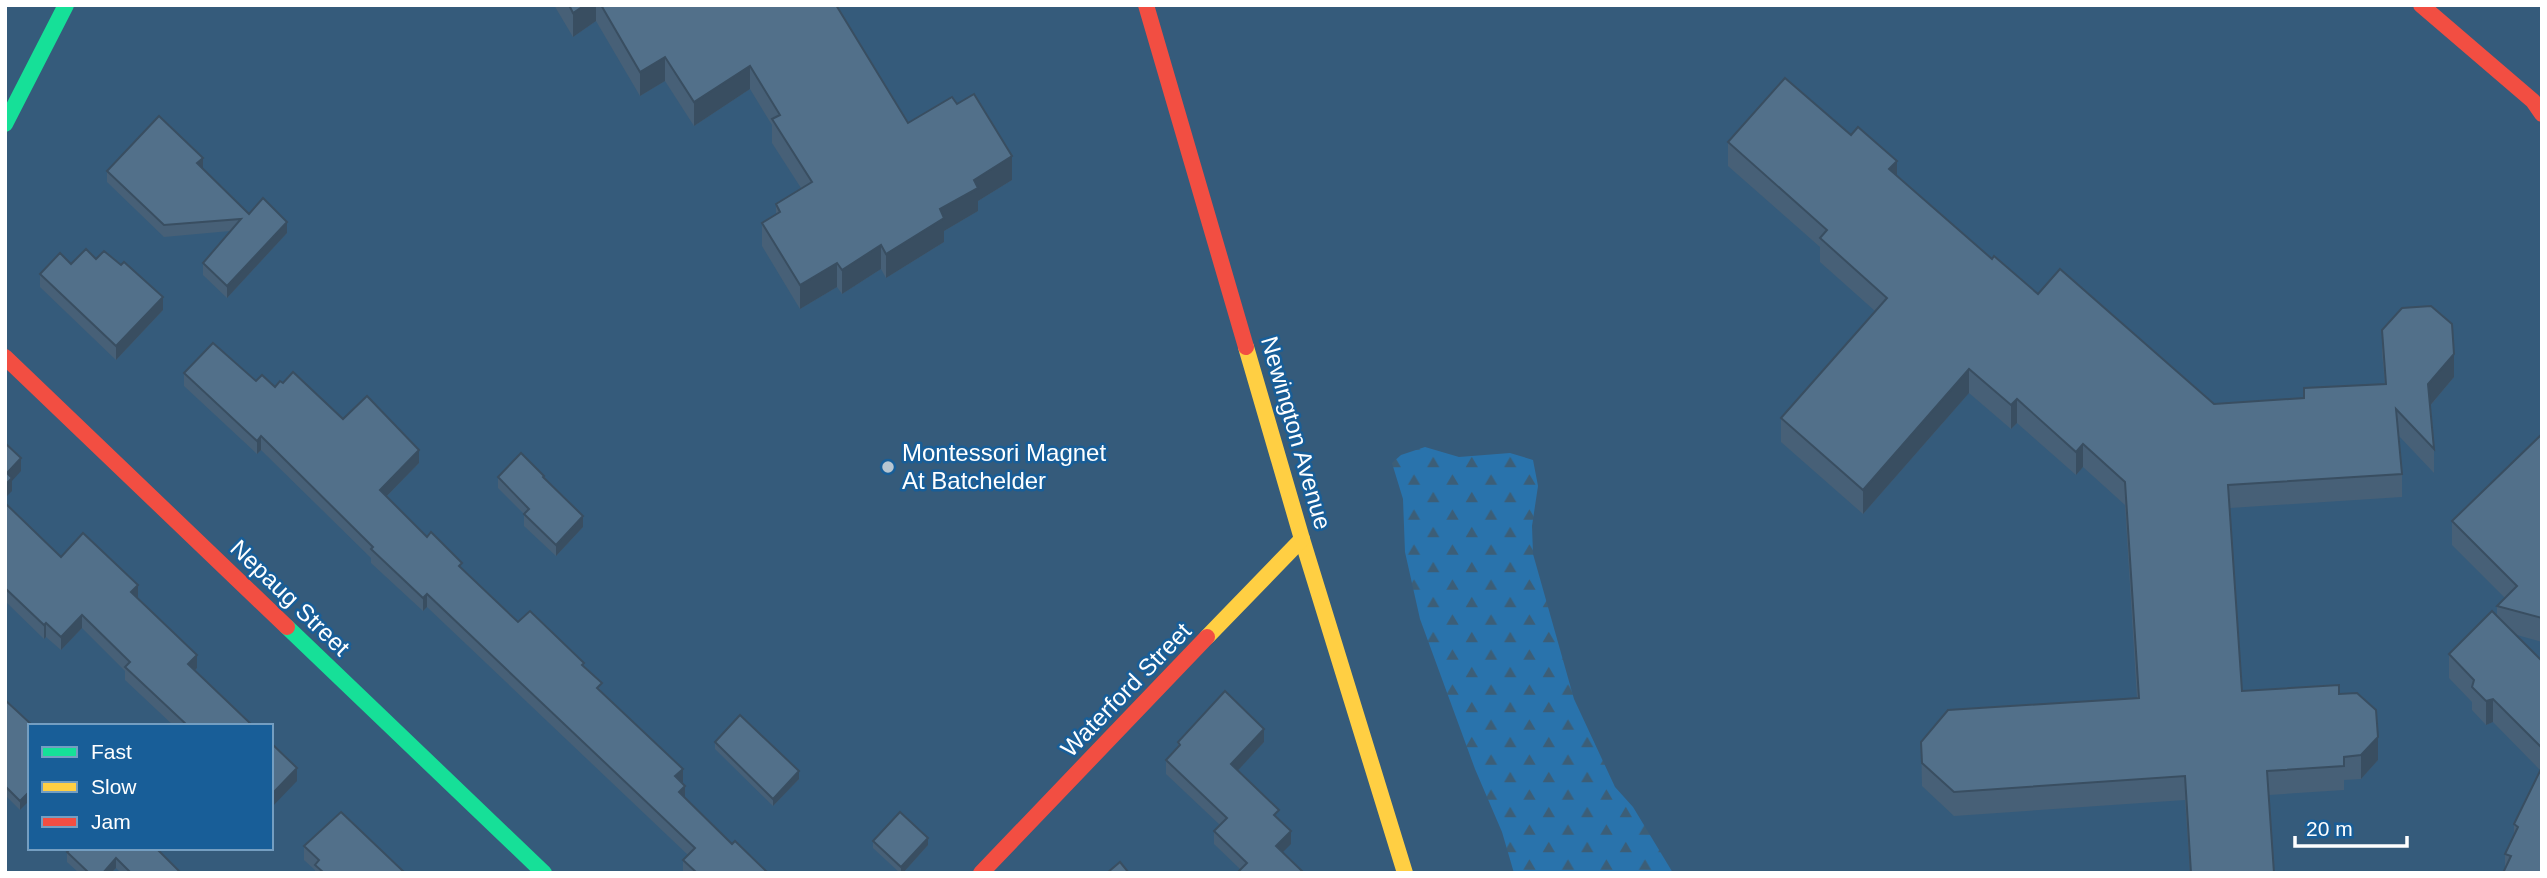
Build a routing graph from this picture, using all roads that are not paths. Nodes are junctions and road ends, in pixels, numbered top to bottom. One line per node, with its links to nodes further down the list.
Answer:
1 (66, 5): 5 (street)
2 (1146, 5): 7 (street, Newington Avenue)
3 (2421, 5): 4 (street)
4 (2542, 114)
5 (5, 124)
6 (5, 357): 8 (street, Nepaug Street)
7 (1302, 539): 9 (street, Waterford Street); 10 (street, Newington Avenue)
8 (544, 873)
9 (981, 873)
10 (1405, 873)

